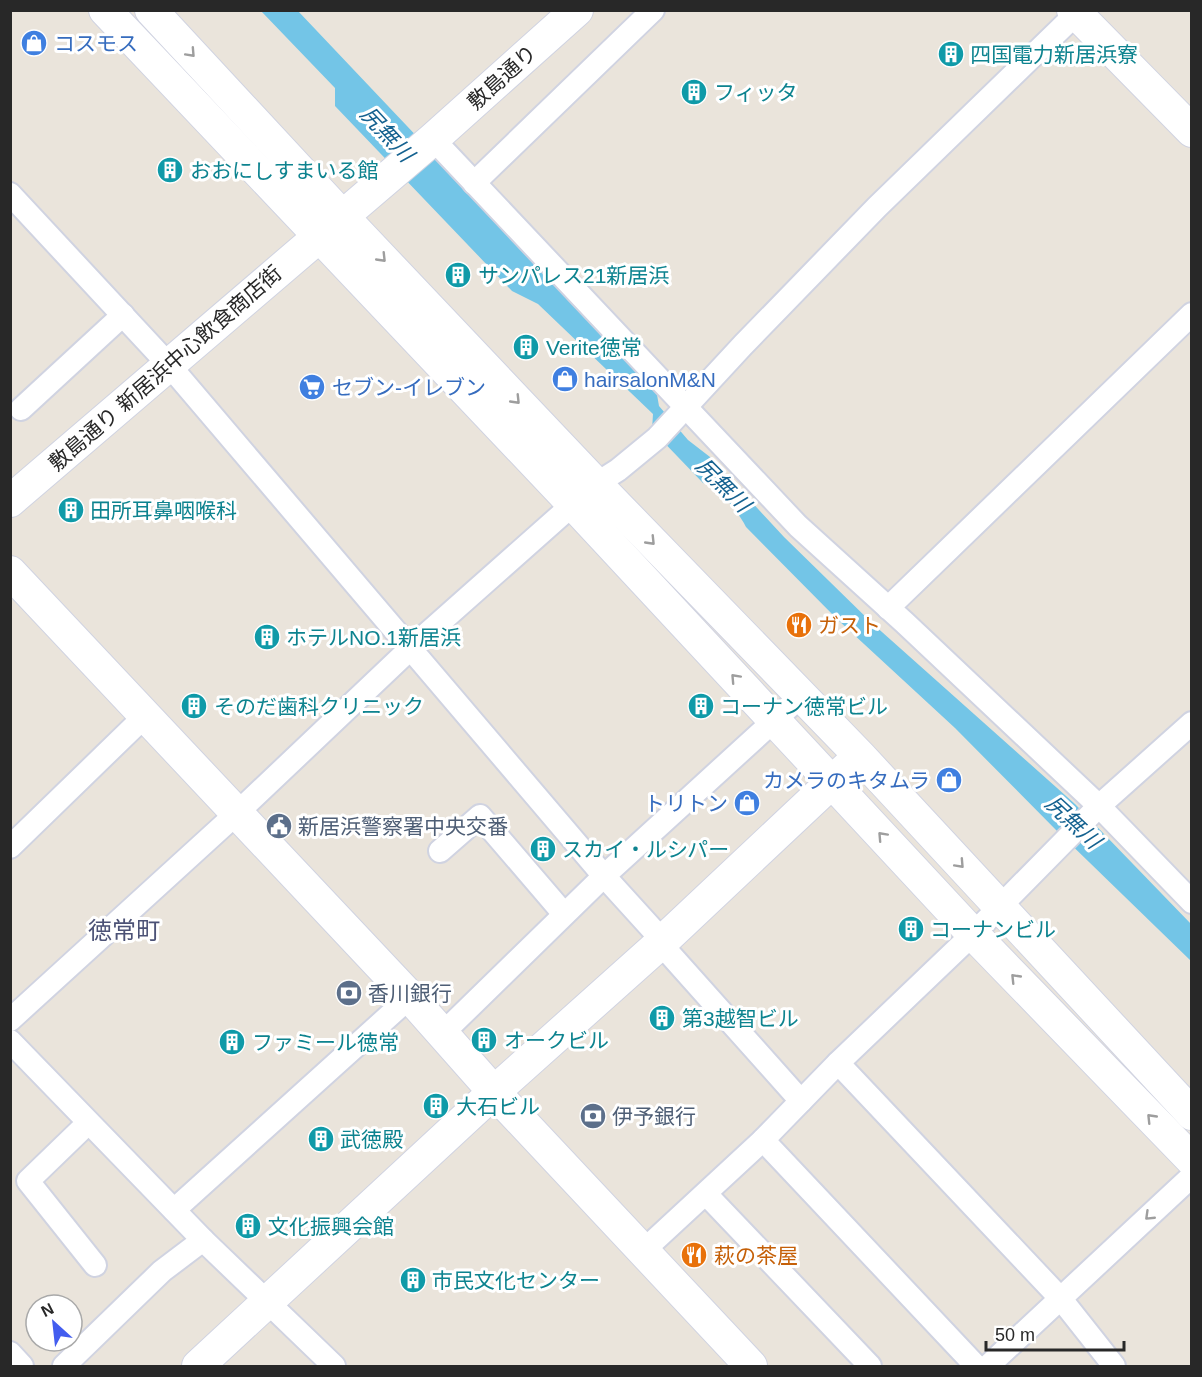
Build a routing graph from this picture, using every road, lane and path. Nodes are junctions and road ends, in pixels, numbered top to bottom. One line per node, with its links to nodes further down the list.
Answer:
1 (105, 10): 10 (street)
2 (151, 10): 10 (street, one-way to 10)
3 (577, 10): 7 (street, 敷島通り)
4 (653, 10): 8 (street)
5 (1076, 12): 6 (street); 15 (street)
6 (1191, 131)
7 (430, 141): 8 (street); 10 (street, 敷島通り)
8 (474, 183): 15 (street)
9 (10, 194): 12 (street)
10 (331, 226): 13 (street, 敷島通り 新居浜中心飲食商店街); 16 (street, one-way to 16); 18 (street)
11 (1191, 314): 20 (street)
12 (123, 315): 13 (street); 14 (street)
13 (169, 365): 17 (street, 敷島通り 新居浜中心飲食商店街); 21 (street)
14 (21, 410)
15 (682, 412): 16 (street); 20 (street)
16 (596, 484): 18 (street); 22 (street, one-way to 22)
17 (10, 501)
18 (574, 505): 21 (street); 24 (street, one-way to 18)
19 (10, 572): 23 (street)
20 (888, 608): 28 (street)
21 (411, 648): 29 (street); 32 (street)
22 (801, 696): 24 (street); 26 (street)
23 (145, 716): 29 (street); 30 (street)
24 (775, 720): 27 (street); 32 (street)
25 (1191, 723): 28 (street)
26 (860, 756): 27 (street); 34 (street, one-way to 34)
27 (832, 782): 36 (street, one-way to 27); 37 (street)
28 (1096, 809): 33 (street); 34 (street)
29 (236, 814): 38 (street); 39 (street)
30 (10, 848)
31 (440, 851): 35 (street)
32 (604, 876): 35 (street); 37 (street)
33 (1191, 902)
34 (999, 906): 36 (street); 45 (street)
35 (564, 915): 40 (street)
36 (973, 934): 42 (street); 48 (street, one-way to 36)
37 (662, 942): 43 (street); 44 (street)
38 (410, 998): 40 (street); 51 (street)
39 (10, 1020)
40 (442, 1034): 43 (street)
41 (10, 1041): 46 (street)
42 (838, 1063): 44 (street); 55 (street)
43 (494, 1092): 53 (street); 56 (street)
44 (801, 1101): 47 (street)
45 (1191, 1114)
46 (88, 1123): 51 (street); 54 (street)
47 (763, 1140): 50 (street); 64 (street)
48 (1191, 1160)
49 (1191, 1176): 55 (street, one-way to 55)
50 (706, 1194): 53 (street); 63 (street)
51 (174, 1210): 52 (street)
52 (203, 1240): 56 (street); 59 (street)
53 (643, 1251): 62 (street)
54 (95, 1265)
55 (1061, 1299): 65 (street); 66 (street)
56 (268, 1301): 60 (street); 61 (street)
57 (10, 1353): 58 (street)
58 (22, 1366)
59 (64, 1366)
60 (198, 1366)
61 (334, 1366)
62 (751, 1366)
63 (870, 1366)
64 (976, 1366)
65 (988, 1366)
66 (1114, 1366)

